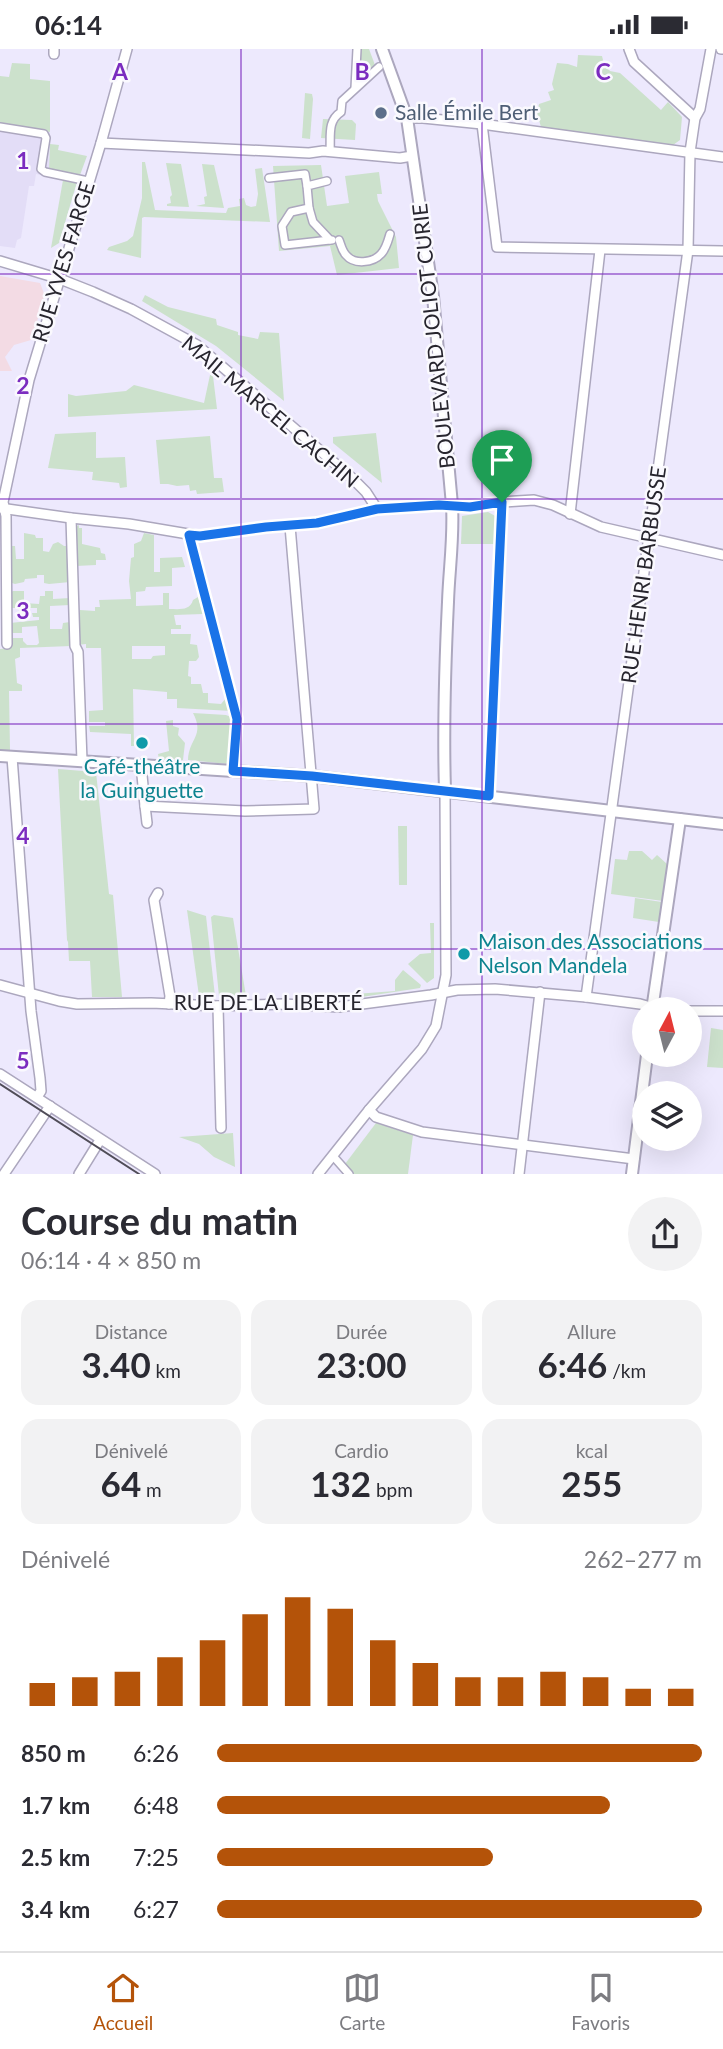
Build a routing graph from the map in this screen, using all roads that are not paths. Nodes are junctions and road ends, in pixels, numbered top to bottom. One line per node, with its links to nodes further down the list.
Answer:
1 (127, 49): 12 (street, RUE YVES FARGE)
2 (358, 49): 7 (street)
3 (382, 49): 8 (street, BOULEVARD JOLIOT CURIE)
4 (629, 49): 9 (street)
5 (711, 49): 9 (street)
6 (379, 67): 7 (street)
7 (355, 89): 13 (street)
8 (407, 118): 10 (street); 15 (street, BOULEVARD JOLIOT CURIE)
9 (695, 118): 14 (street, RUE HENRI BARBUSSE)
10 (482, 124): 14 (street); 24 (street)
11 (0, 127): 18 (street)
12 (101, 143): 13 (street); 18 (street, RUE YVES FARGE)
13 (330, 151): 15 (street)
14 (690, 152): 16 (street); 25 (street, RUE HENRI BARBUSSE)
15 (412, 156): 30 (street, BOULEVARD JOLIOT CURIE)
16 (723, 157)
17 (269, 178): 20 (street)
18 (88, 181): 28 (street, RUE YVES FARGE)
19 (327, 181): 20 (street)
20 (307, 186): 21 (street)
21 (309, 208): 23 (street); 23 (street)
22 (390, 234): 23 (street)
23 (334, 240)
24 (600, 250): 25 (street); 33 (street)
25 (688, 250): 26 (street); 37 (street, RUE HENRI BARBUSSE)
26 (723, 251)
27 (0, 261): 28 (street, MAIL MARCEL CACHIN)
28 (60, 279): 31 (street, RUE YVES FARGE); 32 (street, MAIL MARCEL CACHIN)
29 (502, 502): 30 (street); 33 (street); 47 (street)
30 (452, 505): 32 (street); 46 (street, BOULEVARD JOLIOT CURIE)
31 (2, 508): 34 (street); 39 (street, RUE YVES FARGE)
32 (377, 509): 35 (street)
33 (570, 514): 37 (street)
34 (71, 519): 36 (street); 42 (street)
35 (290, 526): 36 (street); 45 (street)
36 (189, 535): 44 (street)
37 (649, 539): 38 (street); 49 (street, RUE HENRI BARBUSSE)
38 (723, 555)
39 (8, 644)
40 (0, 756): 41 (street)
41 (12, 757): 42 (street); 57 (street)
42 (82, 761): 43 (street)
43 (141, 765): 44 (street); 48 (street)
44 (233, 771): 45 (street)
45 (312, 776): 46 (street); 48 (street)
46 (445, 790): 47 (street); 55 (street, BOULEVARD JOLIOT CURIE)
47 (489, 796): 49 (street)
48 (145, 806): 51 (street)
49 (612, 811): 50 (street); 58 (street, RUE HENRI BARBUSSE)
50 (680, 819): 52 (street); 59 (street)
51 (147, 823)
52 (723, 824)
53 (158, 893): 61 (street)
54 (0, 985): 57 (street, RUE DE LA LIBERTÉ)
55 (444, 992): 56 (street, RUE DE LA LIBERTÉ); 62 (street, RUE DE LA LIBERTÉ); 69 (street, BOULEVARD JOLIOT CURIE)
56 (540, 992): 58 (street, RUE DE LA LIBERTÉ); 72 (street)
57 (30, 994): 61 (street, RUE DE LA LIBERTÉ); 67 (street)
58 (586, 997): 60 (street, RUE DE LA LIBERTÉ)
59 (657, 997)
60 (632, 1003)
61 (169, 1004): 62 (street, RUE DE LA LIBERTÉ)
62 (218, 1006): 70 (street)
63 (702, 1011): 64 (street)
64 (723, 1011)
65 (646, 1067): 74 (street)
66 (0, 1074): 67 (street)
67 (37, 1097): 68 (street)
68 (50, 1106): 71 (street); 75 (street)
69 (369, 1110): 72 (street); 73 (street, BOULEVARD JOLIOT CURIE)
70 (221, 1128)
71 (100, 1140): 76 (street); 77 (street)
72 (522, 1145): 74 (street); 80 (street)
73 (333, 1156): 78 (street, BOULEVARD JOLIOT CURIE); 79 (street)
74 (634, 1159): 81 (street)
75 (4, 1174)
76 (79, 1174)
77 (155, 1174)
78 (318, 1174)
79 (349, 1174)
80 (519, 1174)
81 (632, 1174)

